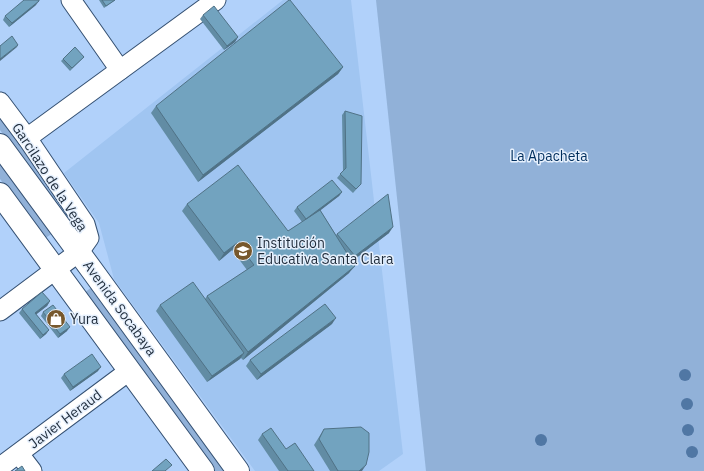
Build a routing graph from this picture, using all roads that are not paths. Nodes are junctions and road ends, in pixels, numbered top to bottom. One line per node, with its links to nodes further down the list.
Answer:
1 (71, 0): 3 (street)
2 (209, 2): 3 (street)
3 (120, 70): 5 (street)
4 (0, 102): 5 (street, Garcilazo de la Vega)
5 (27, 138): 8 (street, Garcilazo de la Vega)
6 (0, 145): 8 (main road, Avenida Socabaya)
7 (0, 194): 9 (main road)
8 (79, 252): 9 (street); 16 (main road, Avenida Socabaya)
9 (55, 270): 10 (street); 11 (main road)
10 (0, 311)
11 (129, 371): 12 (street, Javier Heraud); 15 (main road)
12 (19, 454): 13 (street, Javier Heraud); 14 (street)
13 (0, 467)
14 (32, 471)
15 (203, 471)
16 (238, 471)

